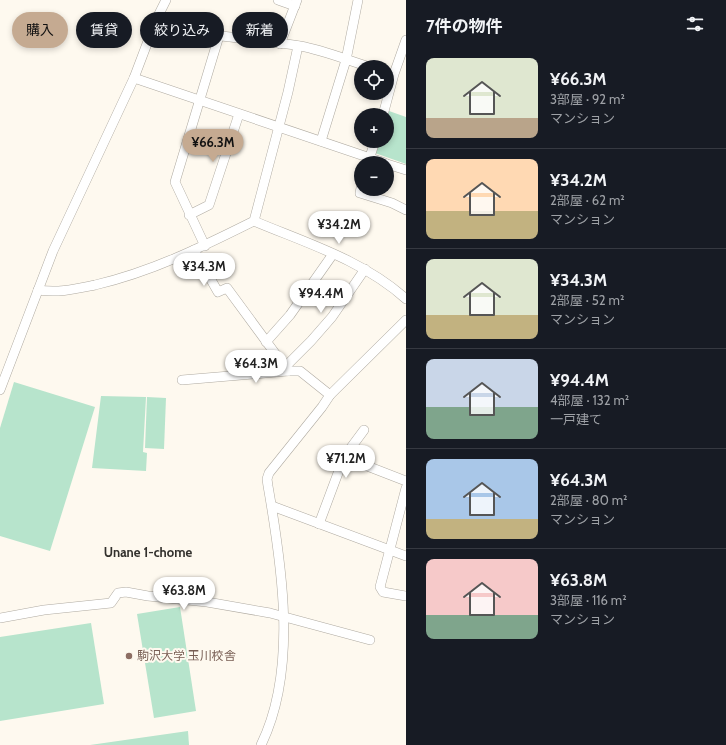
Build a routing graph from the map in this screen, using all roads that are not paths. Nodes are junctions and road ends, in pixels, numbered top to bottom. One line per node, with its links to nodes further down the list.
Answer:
1 (166, 0): 5 (street)
2 (278, 0): 4 (street)
3 (358, 0): 12 (street)
4 (296, 3): 6 (street)
5 (160, 12)
6 (288, 24)
7 (406, 40): 14 (street)
8 (288, 45): 9 (street)
9 (298, 46): 12 (street); 18 (street)
10 (145, 48): 15 (street)
11 (215, 48): 16 (street)
12 (346, 60): 13 (street); 19 (street)
13 (354, 62)
14 (394, 66)
15 (134, 78): 16 (street); 31 (street)
16 (200, 100): 17 (street); 25 (street)
17 (239, 114): 18 (street); 25 (street)
18 (279, 128): 19 (street); 26 (street)
19 (321, 141): 20 (street)
20 (359, 156)
21 (394, 166): 22 (street)
22 (406, 170)
23 (370, 196): 24 (street)
24 (406, 210)
25 (189, 215): 27 (street)
26 (254, 221): 27 (street); 29 (street)
27 (205, 246): 28 (street)
28 (194, 250): 31 (street); 34 (street)
29 (333, 254): 30 (street); 34 (street)
30 (365, 269): 32 (street); 35 (street)
31 (38, 290): 37 (street)
32 (406, 298)
33 (406, 320): 38 (street)
34 (266, 342): 35 (street)
35 (286, 369): 36 (street); 38 (street)
36 (182, 380)
37 (0, 390)
38 (330, 395): 43 (street)
39 (364, 430): 40 (street)
40 (344, 457): 41 (street); 44 (street)
41 (406, 481)
42 (406, 488): 45 (street)
43 (272, 506): 44 (street); 48 (street)
44 (319, 524): 45 (street)
45 (389, 550): 46 (street); 47 (street)
46 (406, 556)
47 (406, 596)
48 (285, 617): 49 (street); 50 (street); 51 (street)
49 (0, 618)
50 (370, 640)
51 (261, 745)

